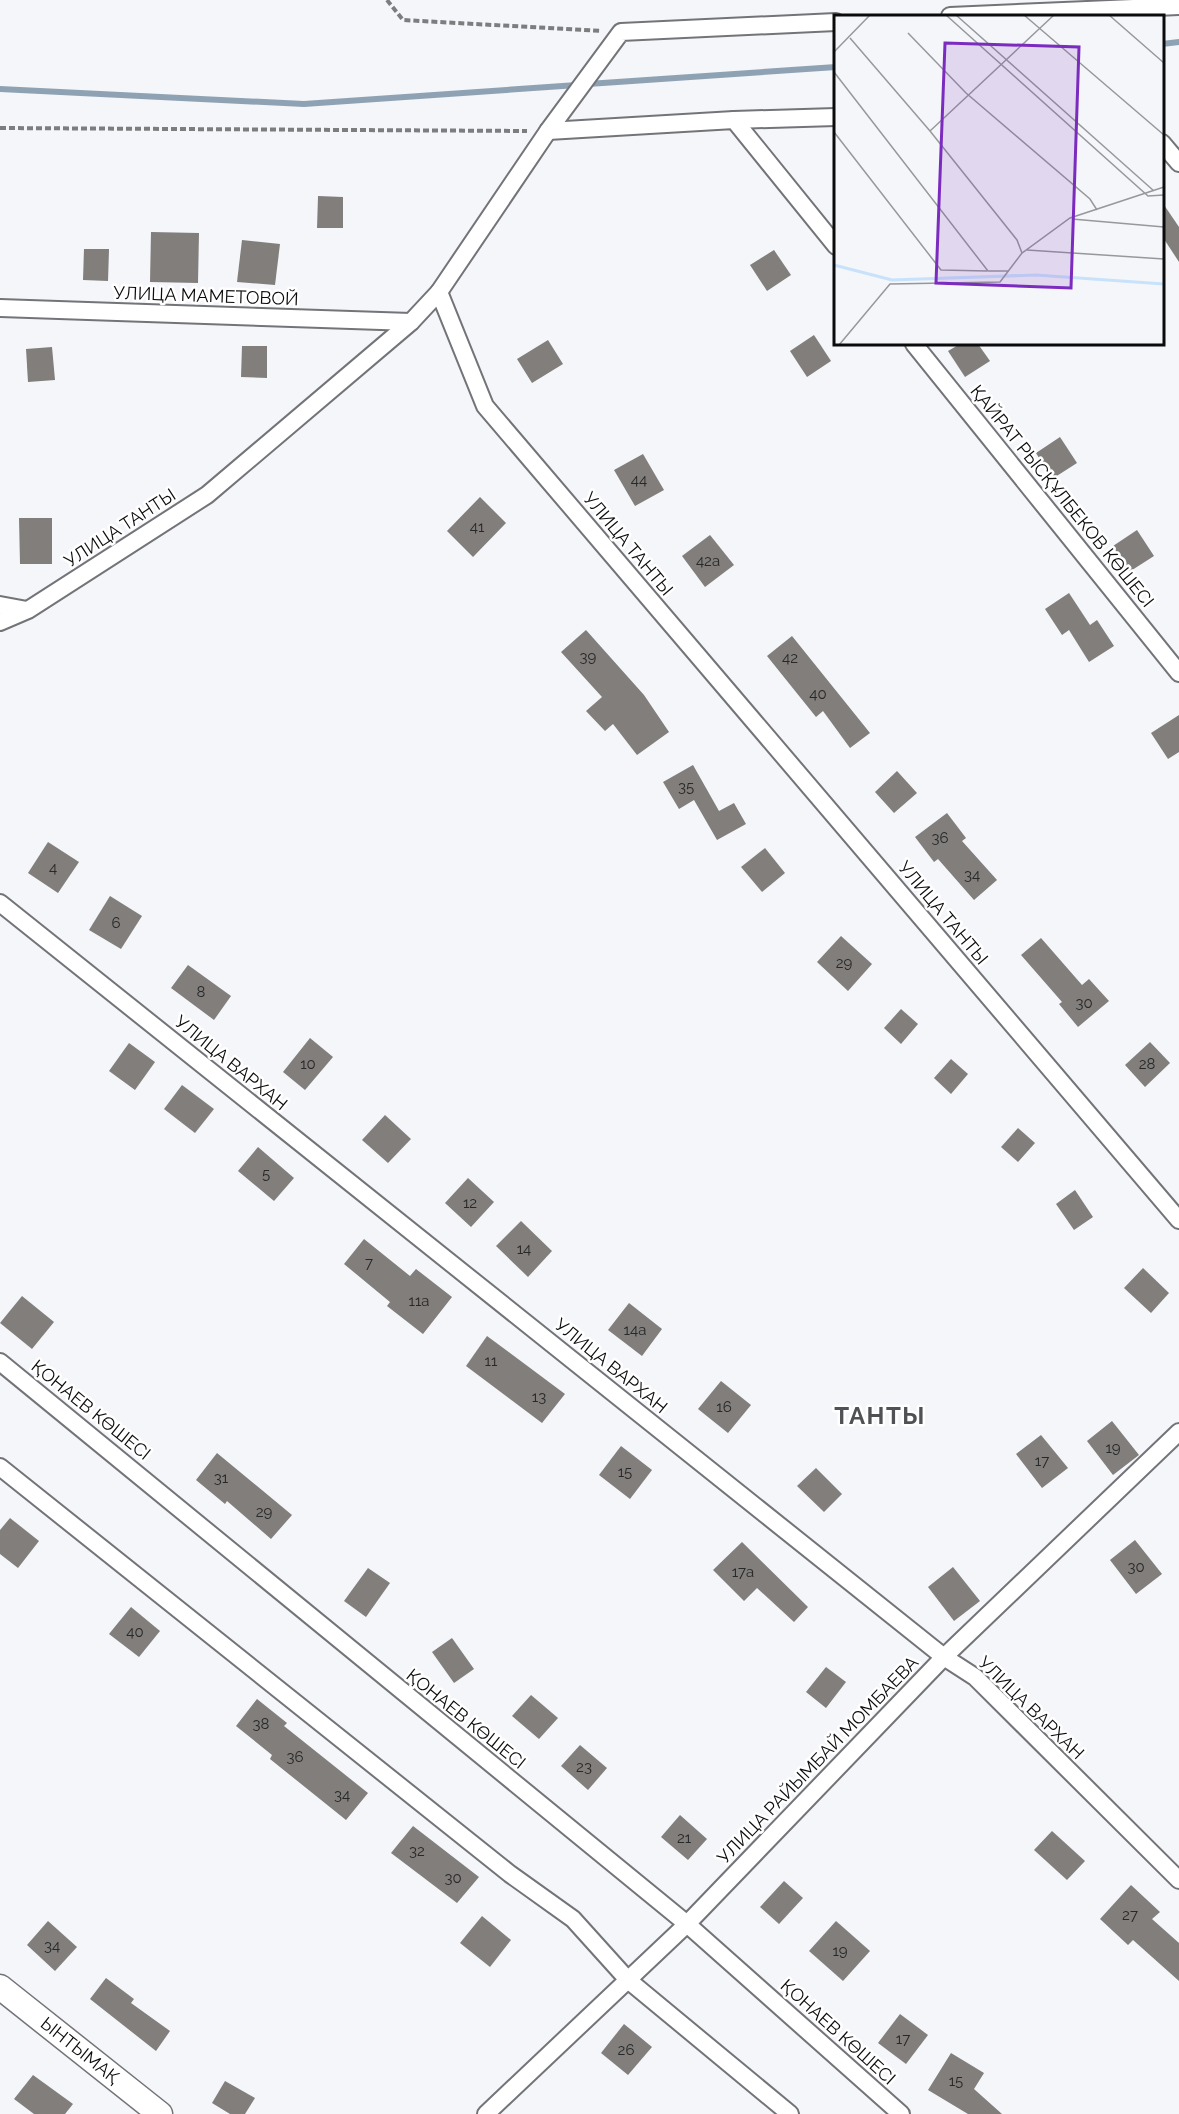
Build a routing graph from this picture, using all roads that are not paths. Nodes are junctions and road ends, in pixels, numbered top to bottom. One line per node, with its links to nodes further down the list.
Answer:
1 (1179, 6): 2 (street)
2 (973, 15)
3 (834, 22): 6 (street)
4 (834, 117): 5 (street)
5 (734, 120): 6 (street); 9 (street)
6 (548, 131): 10 (street)
7 (1164, 145): 8 (street)
8 (1179, 163)
9 (834, 244)
10 (439, 292): 12 (street, УЛИЦА ТАНТЫ); 19 (street, УЛИЦА ТАНТЫ)
11 (0, 308): 12 (street, УЛИЦА МАМЕТОВОЙ)
12 (411, 322): 15 (street, УЛИЦА ТАНТЫ)
13 (915, 345): 17 (street, ҚАЙРАТ РЫСҚҰЛБЕКОВ КӨШЕСІ)
14 (0, 604): 15 (street)
15 (28, 610): 16 (street, УЛИЦА ТАНТЫ)
16 (0, 621)
17 (1179, 673)
18 (0, 903): 23 (street, УЛИЦА ВАРХАН)
19 (1179, 1220)
20 (0, 1362): 25 (street, ҚОНАЕВ КӨШЕСІ)
21 (1179, 1432): 23 (street, УЛИЦА РАЙЫМБАЙ МОМБАЕВА)
22 (0, 1467): 26 (street)
23 (944, 1657): 24 (street, УЛИЦА ВАРХАН); 25 (street, УЛИЦА РАЙЫМБАЙ МОМБАЕВА)
24 (1179, 1880)
25 (687, 1924): 26 (street, УЛИЦА РАЙЫМБАЙ МОМБАЕВА); 31 (street, ҚОНАЕВ КӨШЕСІ)
26 (628, 1980): 29 (street, УЛИЦА РАЙЫМБАЙ МОМБАЕВА); 30 (street)
27 (0, 1987): 28 (street, ЫНТЫМАҚ)
28 (160, 2114)
29 (486, 2114)
30 (790, 2114)
31 (901, 2114)

